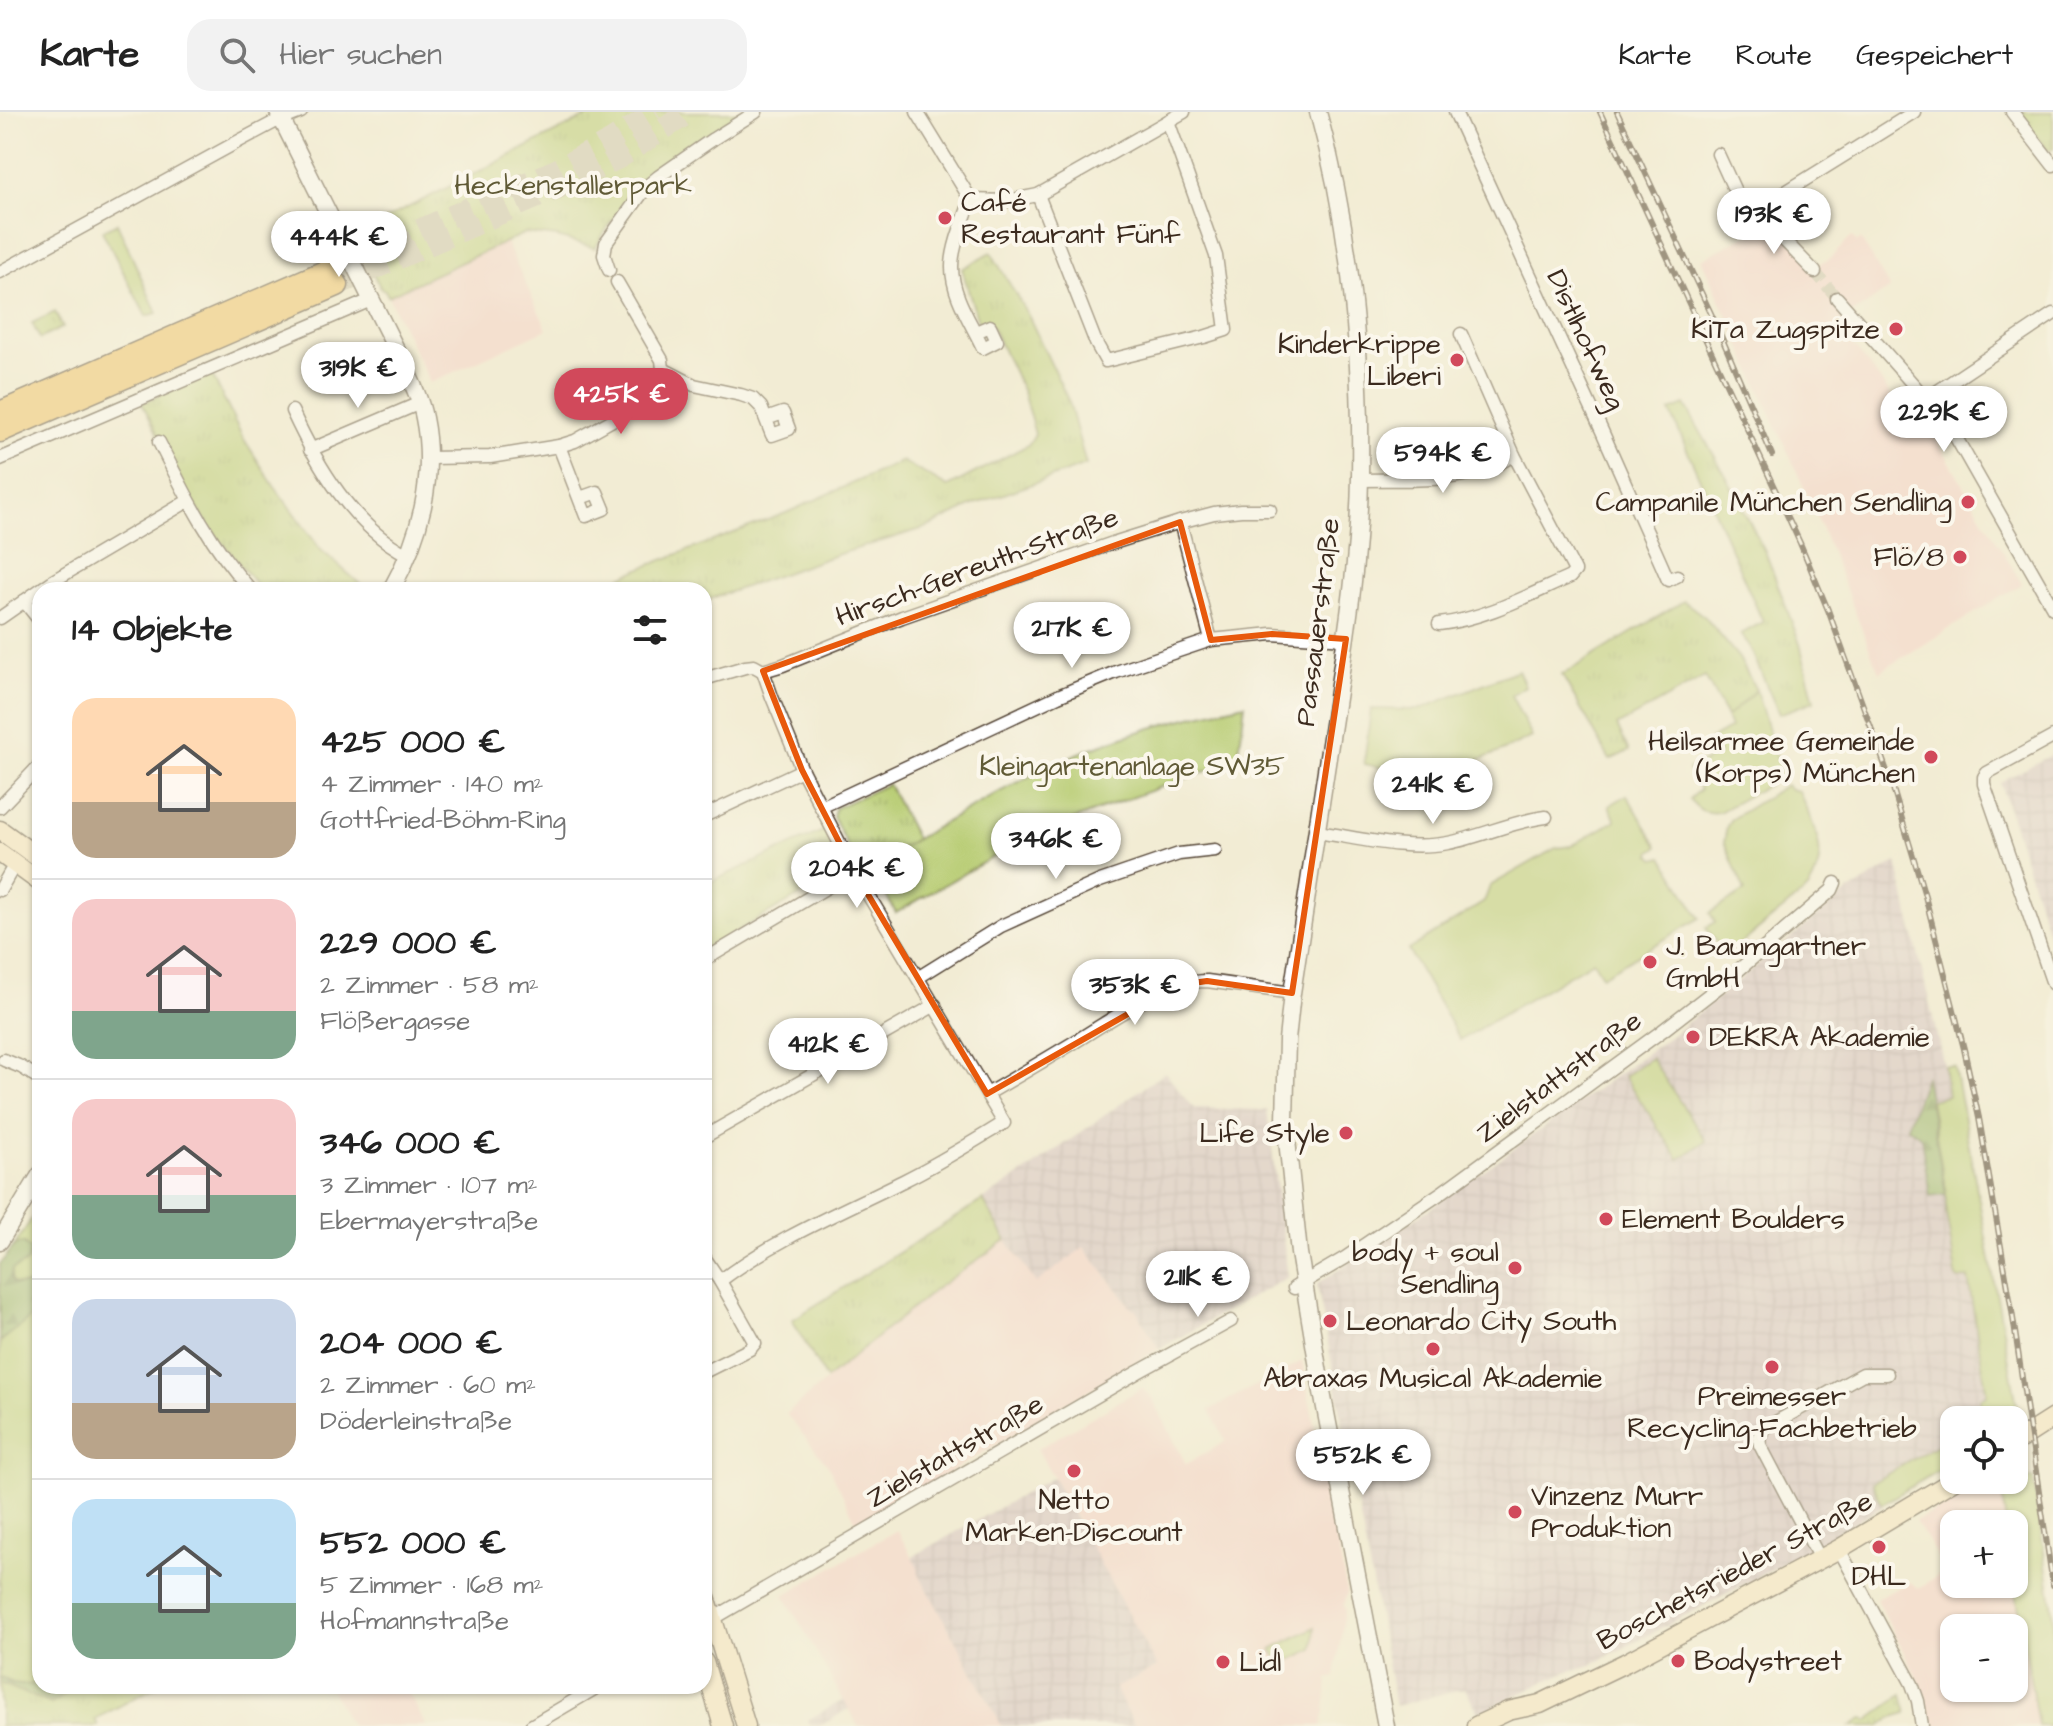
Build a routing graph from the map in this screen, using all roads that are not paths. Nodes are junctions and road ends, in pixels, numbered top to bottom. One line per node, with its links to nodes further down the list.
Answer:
1 (301, 112): 9 (street)
2 (756, 112): 16 (street)
3 (917, 112): 14 (street)
4 (1184, 112): 10 (street)
5 (1318, 112): 39 (street, Passauerstraße)
6 (1455, 112): 45 (street, Distlhofweg)
7 (1914, 112): 15 (street)
8 (2012, 112): 12 (street)
9 (280, 116): 17 (street); 21 (street)
10 (1168, 121): 13 (street); 13 (street)
11 (1718, 154): 15 (street)
12 (2053, 165)
13 (1038, 195): 14 (street)
14 (971, 200): 23 (street)
15 (1756, 215): 18 (street)
16 (609, 270)
17 (0, 272)
18 (1815, 272)
19 (617, 282): 25 (street)
20 (1837, 298): 27 (street)
21 (371, 300): 29 (street); 38 (street)
22 (2053, 314): 27 (street)
23 (976, 332)
24 (1461, 334): 36 (street)
25 (663, 369): 31 (street); 34 (street)
26 (84, 375): 28 (highway); 32 (highway); 32 (highway)
27 (1926, 399): 51 (street)
28 (0, 402)
29 (420, 403): 35 (street); 37 (street)
30 (292, 411): 35 (street)
31 (766, 419)
32 (1, 426)
33 (159, 442): 41 (street)
34 (559, 446): 37 (street); 40 (street)
35 (310, 450): 44 (street)
36 (1514, 455): 39 (street); 54 (street)
37 (428, 458): 44 (street)
38 (0, 459)
39 (1360, 480): 55 (street, Passauerstraße)
40 (580, 498)
41 (188, 501): 46 (street); 47 (street)
42 (1270, 510): 43 (street, Hirsch-Gereuth-Straße)
43 (1180, 522): 56 (street); 57 (street, Hirsch-Gereuth-Straße)
44 (408, 555): 48 (street)
45 (1677, 576)
46 (53, 582)
47 (242, 582)
48 (395, 582)
49 (32, 596): 50 (street)
50 (24, 601): 52 (street); 53 (street)
51 (2053, 608)
52 (32, 611)
53 (0, 618)
54 (1439, 624)
55 (1346, 639): 56 (street); 67 (street, Passauerstraße)
56 (1211, 640): 63 (street)
57 (763, 671): 58 (street, Hirsch-Gereuth-Straße); 60 (street)
58 (712, 677)
59 (2053, 737): 77 (street)
60 (802, 770): 63 (street); 64 (street)
61 (32, 773): 62 (street)
62 (0, 807)
63 (821, 807): 71 (street)
64 (712, 812)
65 (1546, 817): 67 (street)
66 (0, 830): 69 (main road)
67 (1317, 832): 78 (street, Passauerstraße)
68 (1215, 850): 76 (street)
69 (32, 853)
70 (8, 859): 72 (main road); 74 (street)
71 (854, 871): 75 (street); 76 (street)
72 (32, 876)
73 (1835, 883): 88 (street, Zielstattstraße)
74 (0, 890)
75 (712, 955)
76 (919, 977): 79 (street)
77 (2053, 984)
78 (1292, 993): 82 (street); 88 (street, Passauerstraße)
79 (935, 1005): 82 (street); 83 (street)
80 (4, 1060): 81 (street)
81 (32, 1074)
82 (987, 1094): 87 (street)
83 (712, 1132)
84 (32, 1188): 85 (street)
85 (0, 1241)
86 (712, 1269): 87 (street)
87 (720, 1281): 90 (street)
88 (1298, 1285): 105 (street, Passauerstraße)
89 (1231, 1321): 97 (street, Zielstattstraße)
90 (712, 1368)
91 (1887, 1374): 96 (street)
92 (2053, 1418): 93 (main road)
93 (2028, 1434)
94 (1940, 1488): 95 (main road, Boschetsrieder Straße)
95 (1839, 1549): 96 (main road, Boschetsrieder Straße); 108 (street)
96 (1820, 1559): 101 (main road, Boschetsrieder Straße)
97 (712, 1619)
98 (712, 1630): 104 (main road)
99 (712, 1689): 103 (main road)
100 (585, 1694): 102 (street)
101 (1540, 1704): 106 (main road, Boschetsrieder Straße); 107 (main road, Boschetsrieder Straße)
102 (531, 1726)
103 (723, 1726)
104 (746, 1726)
105 (1386, 1726)
106 (1476, 1726)
107 (1509, 1726)
108 (1922, 1726)

